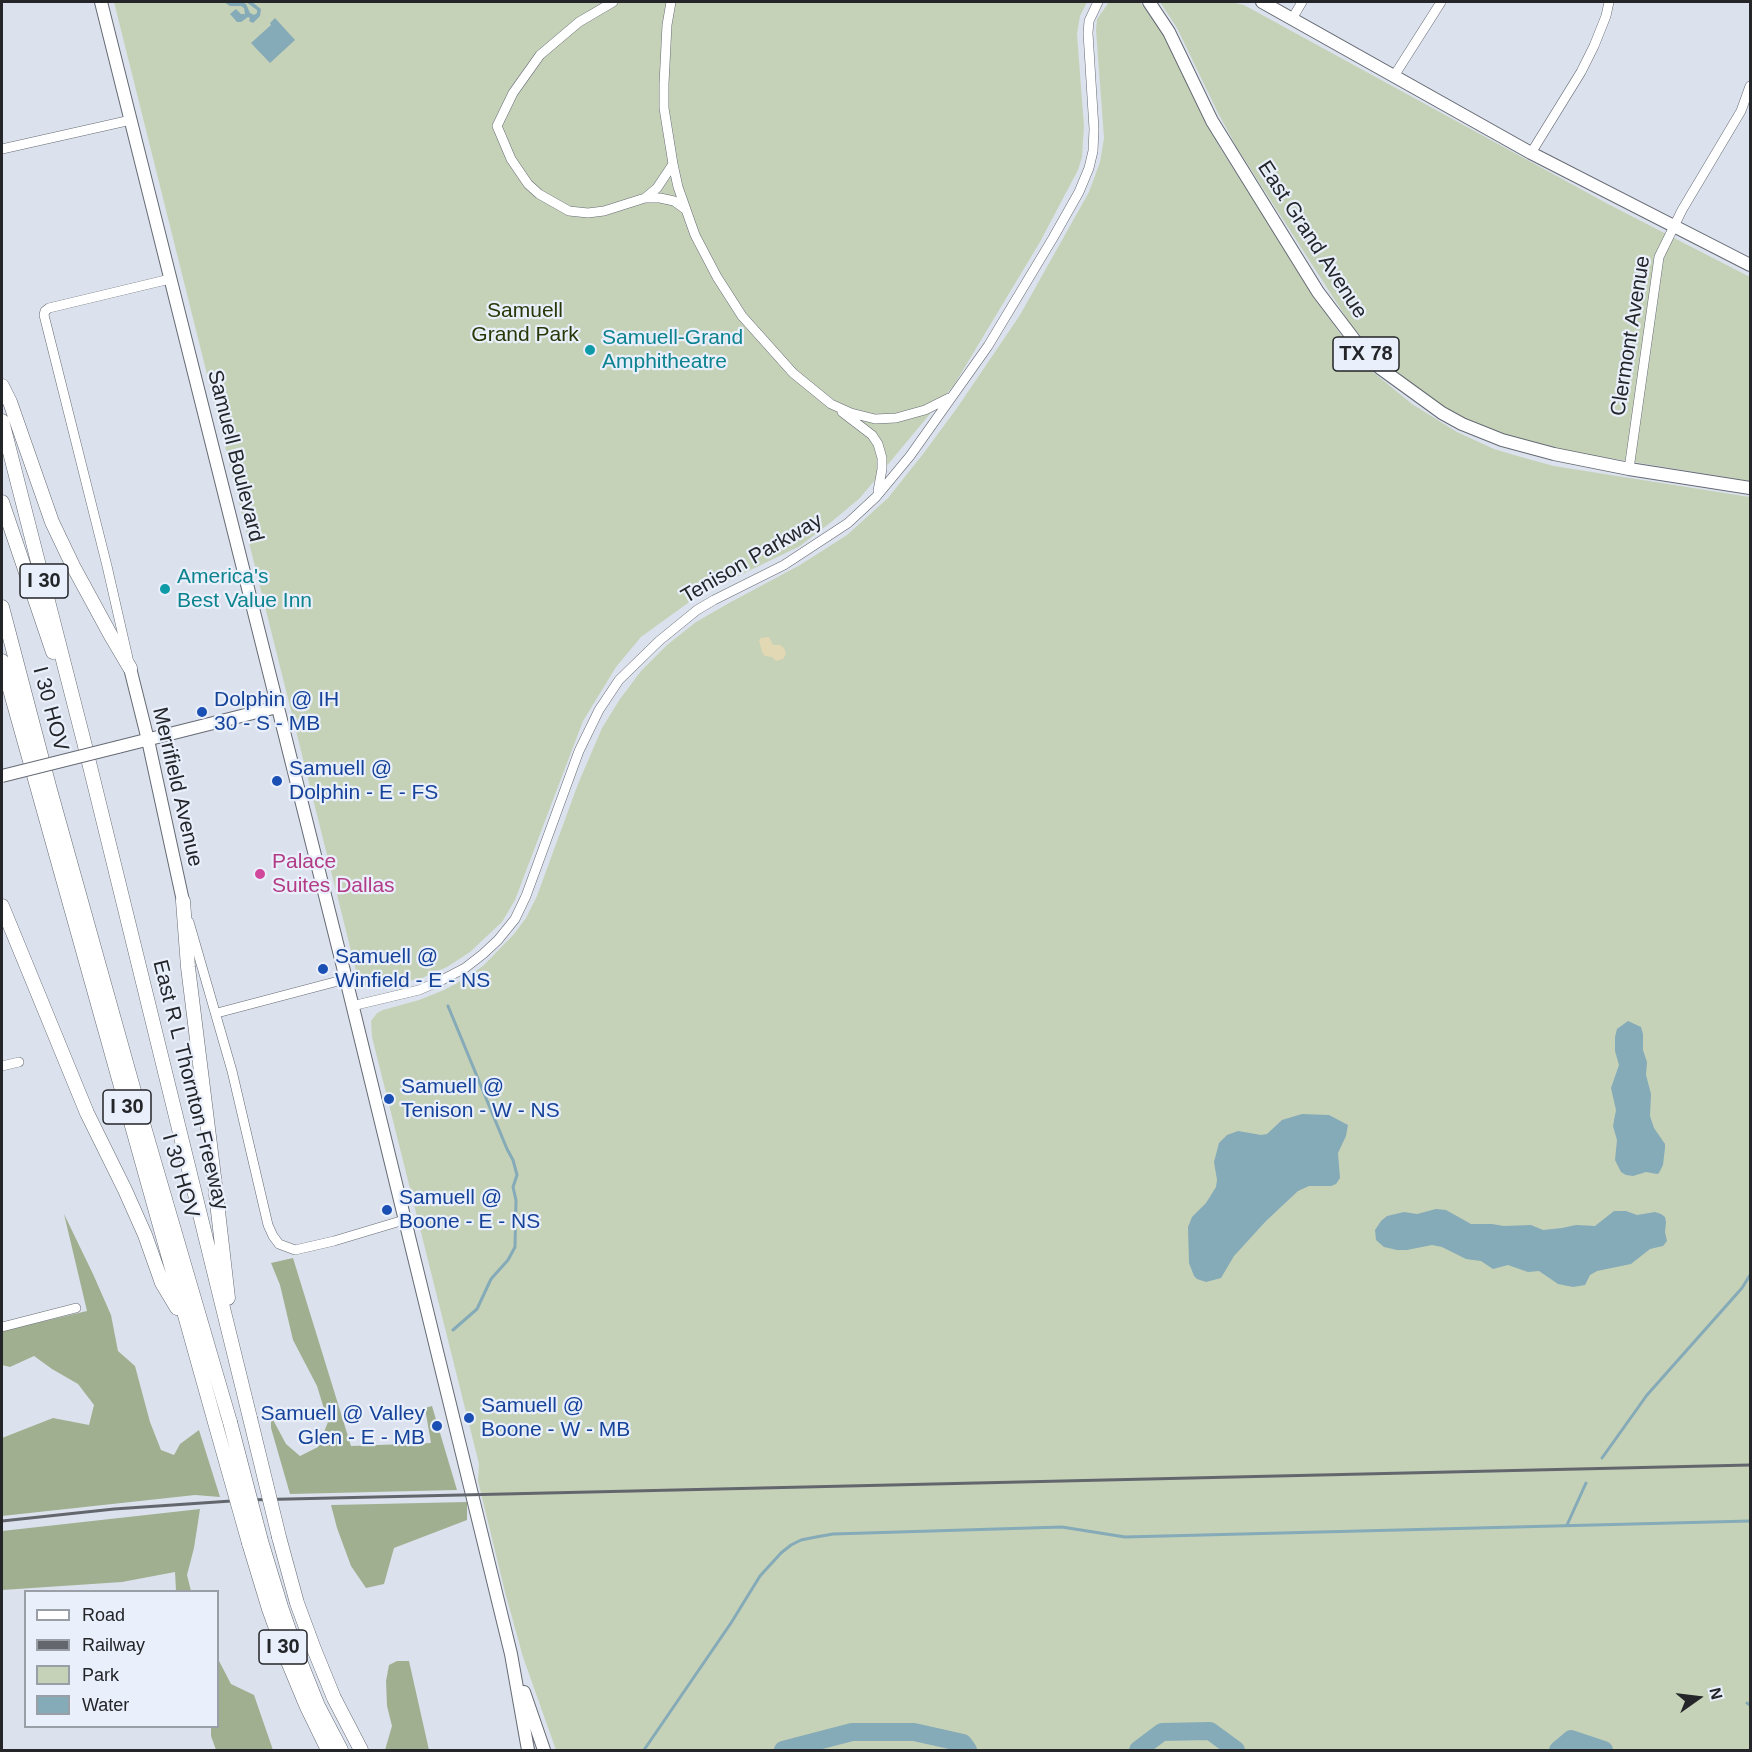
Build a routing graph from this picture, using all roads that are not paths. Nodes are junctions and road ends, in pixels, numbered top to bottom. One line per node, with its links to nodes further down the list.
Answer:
1 (101, 2): 13 (main road, Samuell Boulevard)
2 (613, 2): 17 (street)
3 (671, 2): 16 (street)
4 (1098, 2): 23 (street, Tenison Parkway)
5 (1149, 2): 26 (main road, East Grand Avenue / TX 78)
6 (1262, 2): 10 (main road)
7 (1302, 2): 10 (street)
8 (1440, 2): 11 (street)
9 (1609, 2): 15 (street)
10 (1293, 19): 11 (main road)
11 (1394, 76): 15 (main road)
12 (1750, 86): 19 (street, Clermont Avenue)
13 (131, 120): 14 (street); 21 (main road, Samuell Boulevard)
14 (2, 148)
15 (1531, 153): 19 (main road)
16 (672, 164): 17 (street); 18 (street)
17 (645, 198): 18 (street)
18 (685, 209): 24 (street)
19 (1673, 225): 20 (main road); 26 (street, Clermont Avenue)
20 (1750, 265)
21 (170, 279): 32 (street, Merrifield Avenue); 33 (main road, Samuell Boulevard)
22 (2, 386): 32 (highway)
23 (954, 395): 24 (street); 28 (street, Tenison Parkway)
24 (831, 404): 28 (street)
25 (2, 421): 35 (highway, East R L Thornton Freeway / I 30)
26 (1629, 469): 27 (main road, East Grand Avenue / TX 78)
27 (1750, 488)
28 (876, 496): 40 (street, Tenison Parkway)
29 (2, 502): 35 (highway)
30 (2, 607): 49 (highway, I 30 HOV)
31 (2, 661): 46 (highway, I 30)
32 (130, 668): 34 (main road, Merrifield Avenue)
33 (277, 707): 34 (main road); 39 (main road, Samuell Boulevard)
34 (148, 740): 36 (main road, bridge); 37 (main road, Merrifield Avenue)
35 (84, 742): 48 (highway, East R L Thornton Freeway / I 30)
36 (2, 776)
37 (183, 901): 41 (street, Merrifield Avenue); 48 (highway)
38 (2, 906): 46 (highway)
39 (346, 980): 40 (main road, Samuell Boulevard); 41 (street)
40 (352, 1006): 44 (main road, Samuell Boulevard)
41 (217, 1014): 44 (street, Merrifield Avenue)
42 (19, 1062): 43 (street)
43 (2, 1066)
44 (404, 1220): 50 (main road, Samuell Boulevard)
45 (76, 1308): 47 (street)
46 (187, 1323): 49 (highway, I 30)
47 (2, 1327)
48 (234, 1353): 52 (highway, East R L Thornton Freeway / I 30, bridge)
49 (223, 1424): 51 (highway, I 30, bridge)
50 (511, 1654): 53 (main road, Samuell Boulevard); 54 (main road, Samuell Boulevard)
51 (333, 1748)
52 (361, 1750)
53 (528, 1750)
54 (544, 1750)

